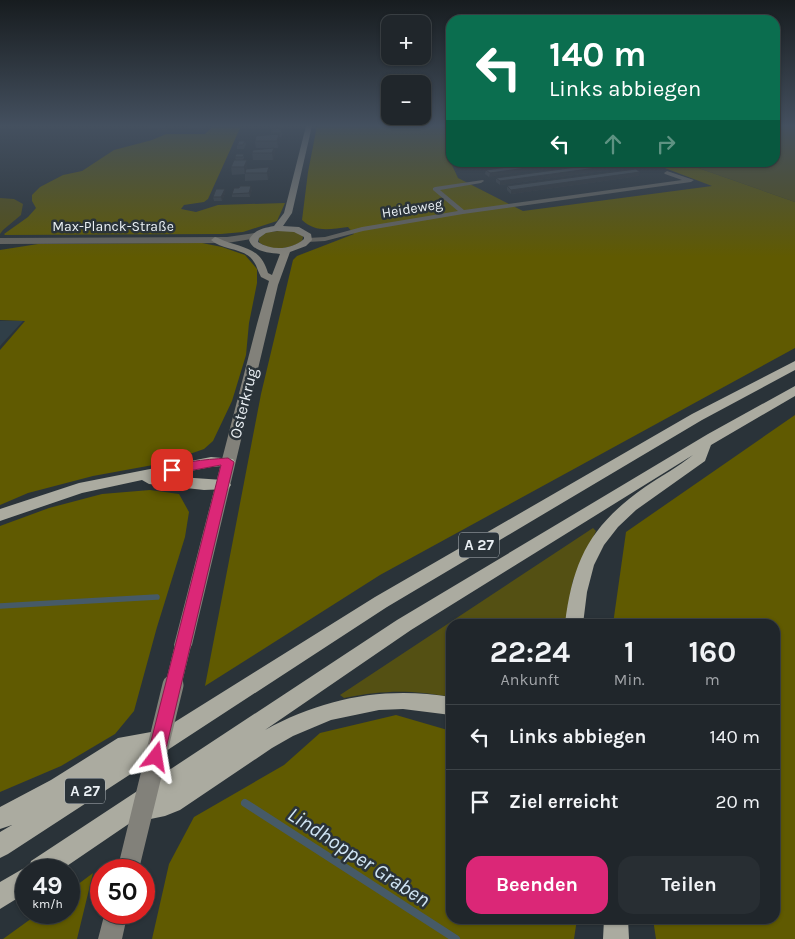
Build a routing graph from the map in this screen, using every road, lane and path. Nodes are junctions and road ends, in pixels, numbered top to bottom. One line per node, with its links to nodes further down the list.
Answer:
1 (298, 170): 5 (main road)
2 (667, 173): 4 (lane, Heideweg)
3 (480, 181): 4 (lane)
4 (463, 212): 8 (lane, Heideweg)
5 (288, 213): 6 (main road); 7 (main road)
6 (277, 228): 7 (main road); 10 (main road)
7 (292, 228): 8 (main road)
8 (307, 237): 13 (main road)
9 (216, 240): 10 (street, Max-Planck-Straße); 11 (street, Max-Planck-Straße); 14 (main road)
10 (255, 240): 12 (main road)
11 (0, 241)
12 (270, 250): 13 (main road); 14 (main road, Osterkrug)
13 (286, 250): 14 (main road, Osterkrug)
14 (272, 282): 18 (main road, Osterkrug)
15 (795, 365): 24 (highway, A 27)
16 (795, 390): 17 (highway, A 27)
17 (704, 443): 22 (highway); 25 (highway, A 27)
18 (228, 462): 19 (highway); 20 (main road, Osterkrug)
19 (133, 478): 20 (highway); 21 (highway)
20 (223, 485): 29 (main road, Osterkrug, bridge)
21 (0, 515)
22 (574, 619)
23 (446, 705): 25 (highway)
24 (169, 737): 26 (highway); 27 (highway, A 27)
25 (124, 813): 28 (highway, A 27)
26 (0, 818)
27 (0, 846)
28 (56, 859)
29 (131, 859)
30 (15, 887): 31 (highway)
31 (0, 897)
32 (616, 924): 33 (highway)
33 (616, 939)

